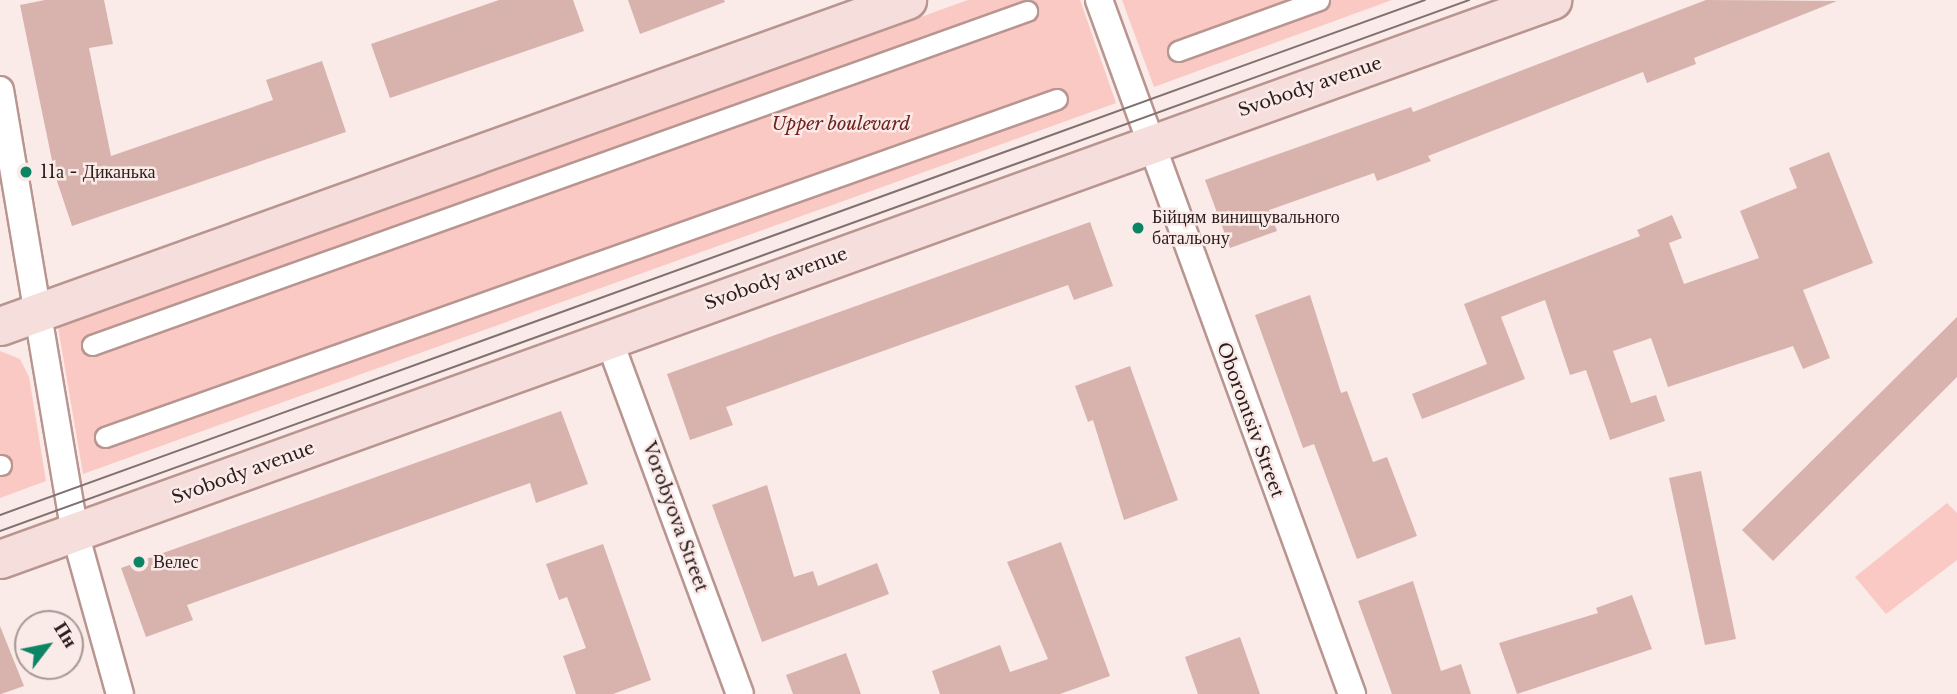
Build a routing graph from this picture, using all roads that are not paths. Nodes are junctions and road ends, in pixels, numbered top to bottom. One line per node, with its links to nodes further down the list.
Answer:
1 (907, 0): 10 (main road)
2 (1099, 0): 9 (street, Oborontsiv Street)
3 (1319, 0): 6 (street)
4 (1552, 0): 9 (main road, Svobody avenue)
5 (1027, 11): 13 (street)
6 (1178, 51)
7 (0, 90): 10 (street)
8 (1057, 99): 14 (street)
9 (1151, 144): 12 (main road, Svobody avenue); 19 (street, Oborontsiv Street)
10 (36, 313): 11 (main road); 15 (street)
11 (0, 326)
12 (610, 340): 15 (main road, Svobody avenue); 18 (street, Vorobyova Street)
13 (92, 345)
14 (105, 437)
15 (75, 533): 16 (main road, Svobody avenue); 17 (street)
16 (0, 559)
17 (120, 694)
18 (740, 694)
19 (1352, 694)

